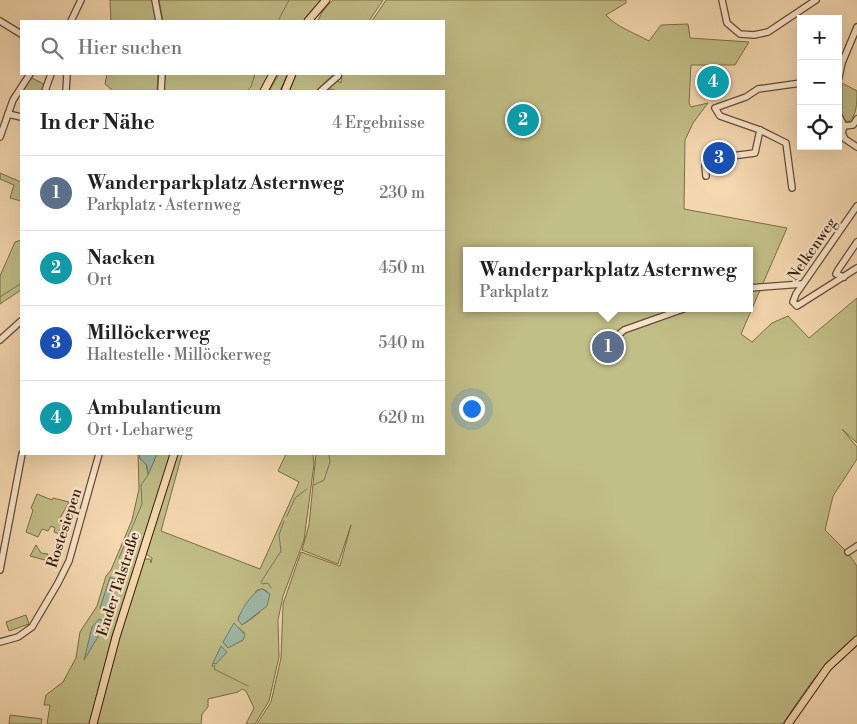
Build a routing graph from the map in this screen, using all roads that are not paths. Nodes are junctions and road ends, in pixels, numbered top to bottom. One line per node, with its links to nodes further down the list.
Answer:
1 (81, 0): 7 (street)
2 (155, 0): 8 (street)
3 (326, 0): 6 (main road)
4 (722, 0): 5 (street)
5 (816, 0)
6 (311, 19)
7 (71, 20)
8 (160, 20)
9 (0, 21): 11 (street)
10 (857, 27): 12 (street)
11 (20, 33)
12 (850, 48): 13 (street); 14 (street)
13 (857, 52)
14 (842, 63)
15 (29, 75): 29 (street)
16 (51, 75): 23 (street)
17 (67, 75): 24 (street)
18 (162, 75): 25 (street)
19 (272, 75): 26 (main road)
20 (292, 75): 27 (main road)
21 (338, 76): 28 (street)
22 (797, 84): 34 (street)
23 (44, 90)
24 (66, 90)
25 (161, 90)
26 (265, 90)
27 (285, 90)
28 (323, 90)
29 (8, 114): 30 (street); 35 (street)
30 (20, 117)
31 (857, 119): 33 (street)
32 (842, 122): 33 (street)
33 (844, 126): 36 (street)
34 (760, 130): 37 (street); 38 (street)
35 (0, 137)
36 (857, 147)
37 (706, 176)
38 (792, 188)
39 (857, 206): 43 (street, Nelkenweg)
40 (857, 242): 42 (street)
41 (857, 268): 42 (street)
42 (844, 277): 43 (street, Nelkenweg)
43 (802, 284): 44 (street)
44 (753, 288)
45 (675, 312): 48 (street)
46 (20, 322): 47 (street)
47 (0, 340)
48 (601, 350)
49 (22, 455): 54 (street)
50 (99, 455): 56 (street, Rostesiepen)
51 (174, 455): 57 (main road, Ender Talstraße)
52 (857, 546): 53 (street)
53 (848, 552)
54 (0, 570)
55 (857, 640): 58 (main road)
56 (0, 642)
57 (93, 724)
58 (788, 724)

